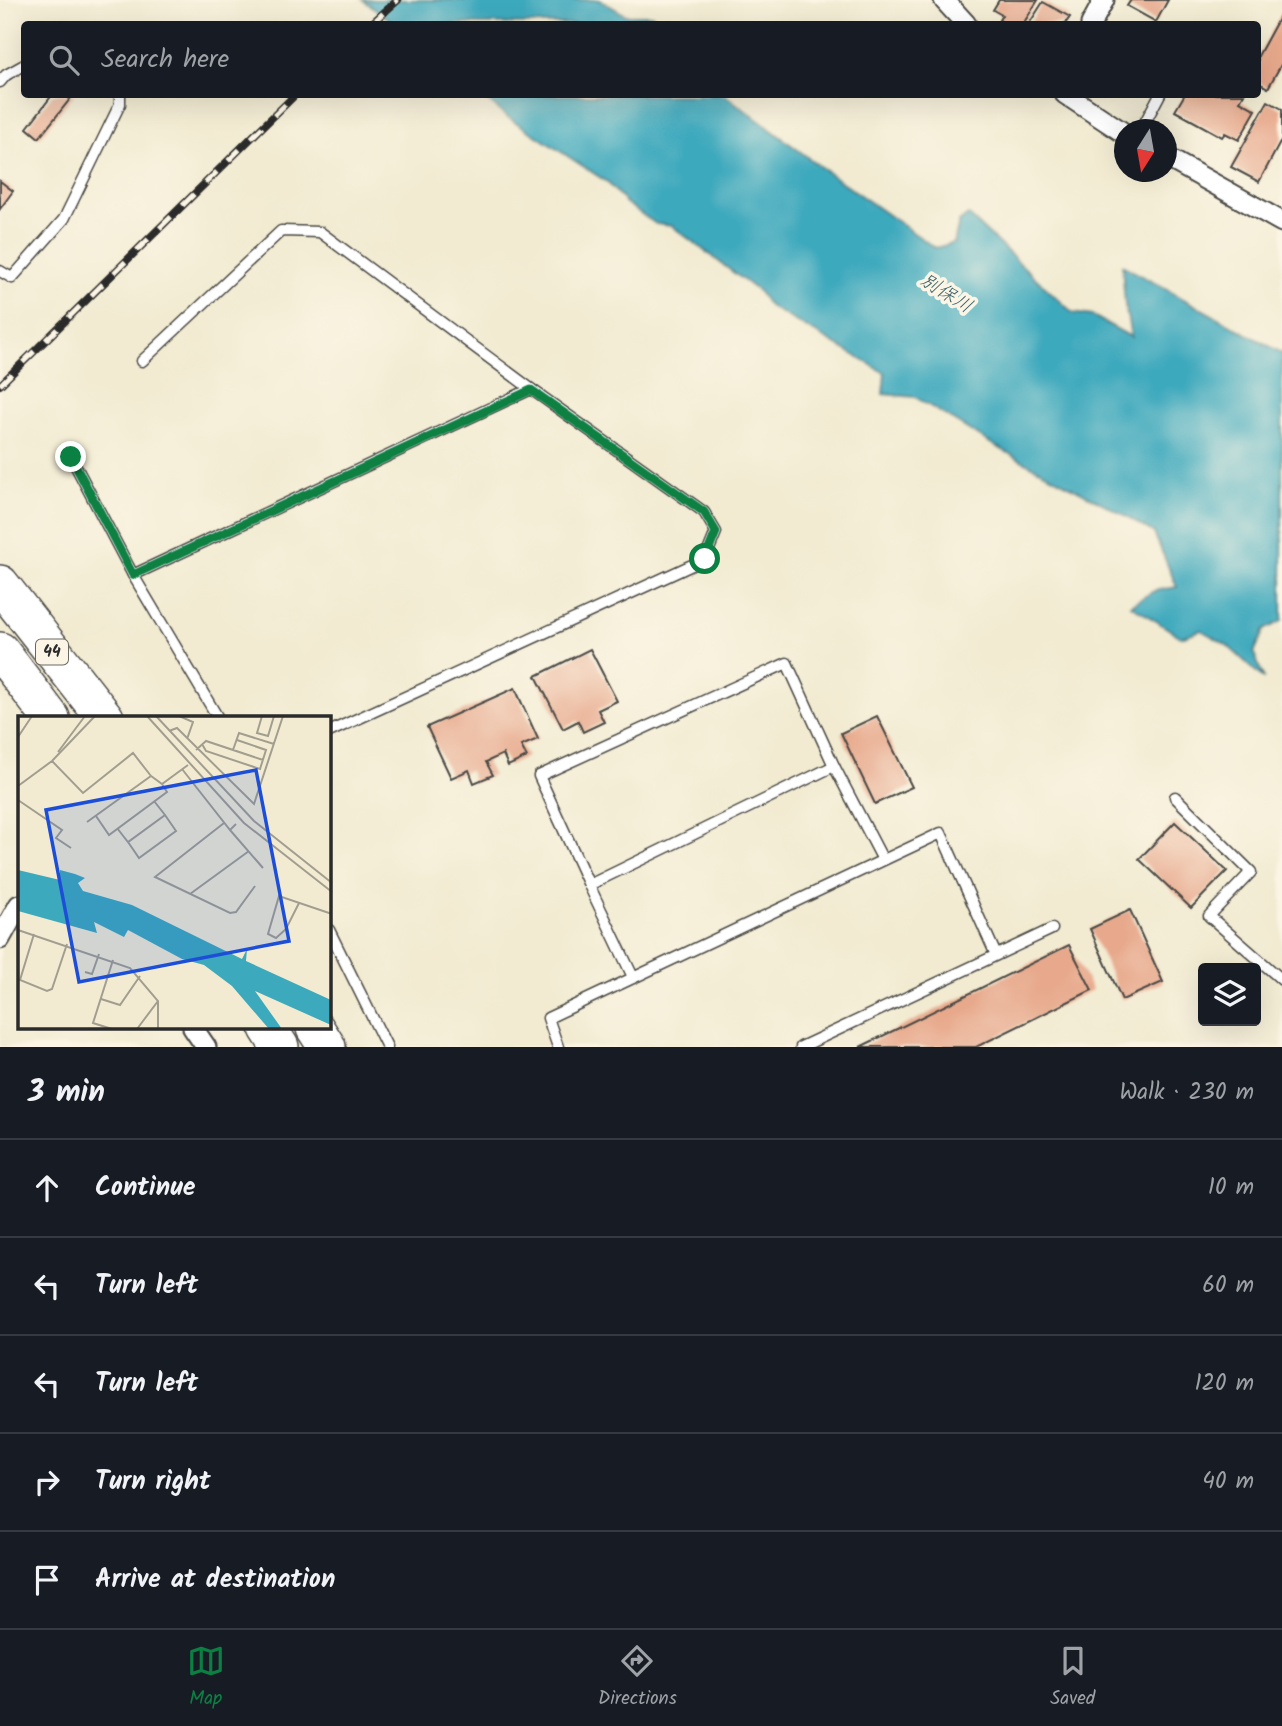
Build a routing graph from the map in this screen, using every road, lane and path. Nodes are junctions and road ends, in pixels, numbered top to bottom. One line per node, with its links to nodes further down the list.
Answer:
1 (944, 0): 3 (street)
2 (1104, 0): 4 (street)
3 (963, 21)
4 (1093, 21)
5 (21, 67): 6 (lane)
6 (0, 82)
7 (120, 98): 14 (lane)
8 (1071, 98): 11 (street)
9 (1158, 98): 10 (lane)
10 (1146, 119)
11 (1114, 126)
12 (1177, 163): 13 (street)
13 (1282, 222)
14 (0, 271)
15 (142, 361): 16 (lane)
16 (531, 390): 18 (lane); 24 (lane)
17 (71, 457): 18 (lane)
18 (133, 575): 23 (lane)
19 (0, 584): 22 (highway, 44)
20 (0, 651): 21 (highway, 44)
21 (49, 716)
22 (103, 716)
23 (217, 716)
24 (331, 731)
25 (834, 766): 27 (lane); 28 (lane); 28 (lane)
26 (1175, 797): 35 (lane)
27 (883, 860): 33 (lane); 34 (lane)
28 (589, 885): 34 (lane)
29 (18, 907): 32 (street)
30 (1052, 929): 33 (lane)
31 (331, 934): 42 (lane)
32 (0, 939)
33 (996, 956): 44 (lane)
34 (633, 977): 43 (lane)
35 (1282, 980)
36 (194, 1030): 39 (street)
37 (269, 1030): 40 (highway)
38 (316, 1030): 41 (highway)
39 (206, 1047)
40 (280, 1047)
41 (327, 1047)
42 (387, 1047)
43 (558, 1047)
44 (802, 1047)

